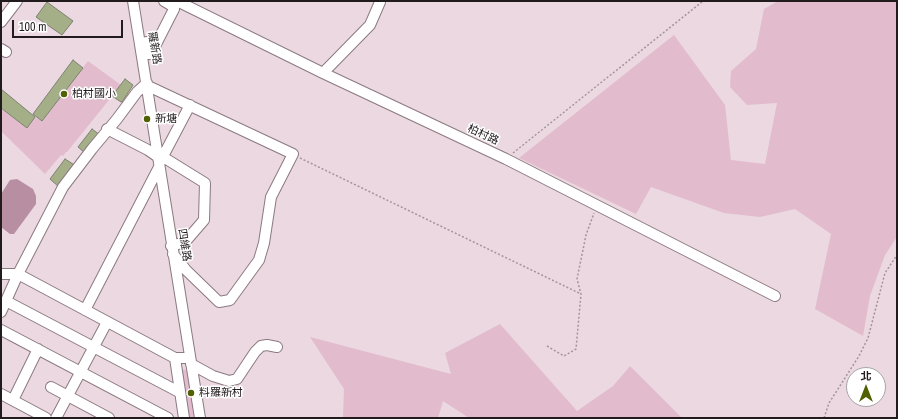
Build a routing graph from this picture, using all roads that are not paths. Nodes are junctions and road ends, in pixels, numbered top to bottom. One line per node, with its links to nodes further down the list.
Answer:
1 (17, 1): 7 (street)
2 (133, 1): 9 (street, 羅新路)
3 (140, 1): 4 (street)
4 (164, 1)
5 (379, 1): 8 (street)
6 (182, 2): 8 (street, 柏村路); 9 (street)
7 (1, 22)
8 (323, 73): 16 (street, 柏村路)
9 (147, 80): 10 (street); 11 (street); 12 (street, 四維路)
10 (190, 106): 12 (street); 13 (street)
11 (108, 129): 12 (street); 15 (street)
12 (160, 161): 13 (street, 四維路); 13 (street); 18 (street)
13 (172, 250): 26 (street, 四維路)
14 (1, 274): 15 (street)
15 (18, 274): 17 (street); 18 (street)
16 (775, 296)
17 (6, 301): 19 (street); 22 (street)
18 (85, 310): 20 (street)
19 (1, 312)
20 (108, 322): 22 (street); 25 (street)
21 (1, 330): 24 (street)
22 (94, 347): 27 (street); 29 (street)
23 (277, 347): 26 (street)
24 (38, 349): 27 (street); 32 (street)
25 (175, 358): 26 (street); 29 (street)
26 (191, 361): 38 (street, 四維路)
27 (81, 371): 31 (street); 36 (street)
28 (51, 387): 31 (street)
29 (180, 392): 37 (street)
30 (1, 394): 32 (street)
31 (68, 396): 34 (street); 35 (street)
32 (13, 400): 33 (street)
33 (46, 418)
34 (56, 418)
35 (109, 418)
36 (168, 418)
37 (184, 418)
38 (200, 418)

